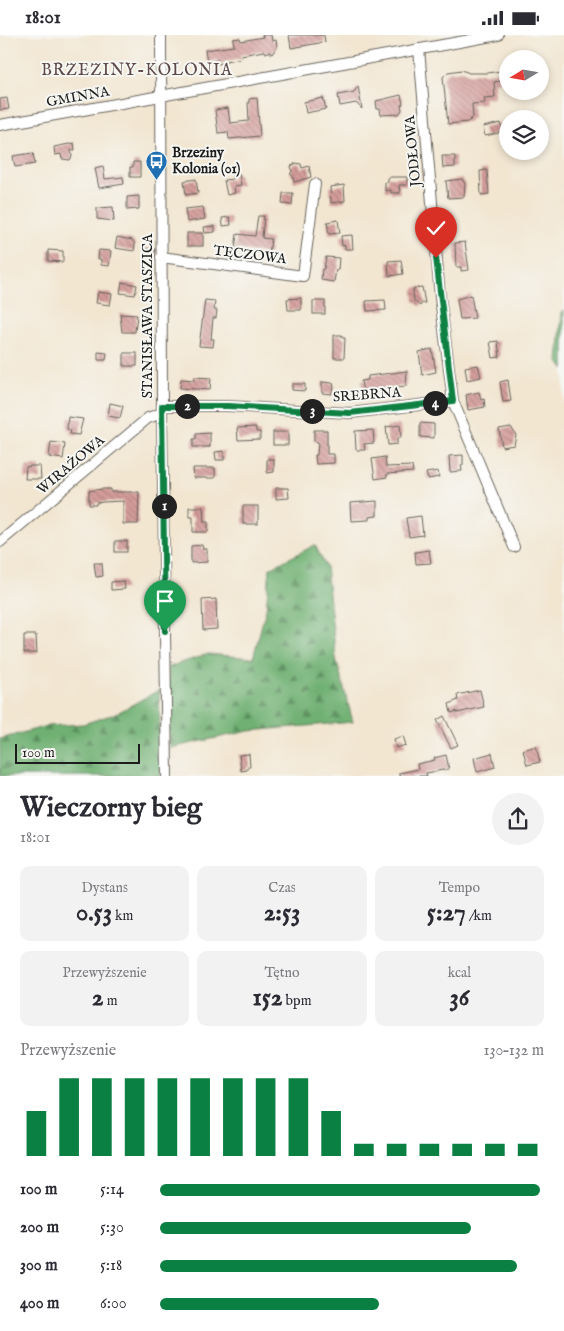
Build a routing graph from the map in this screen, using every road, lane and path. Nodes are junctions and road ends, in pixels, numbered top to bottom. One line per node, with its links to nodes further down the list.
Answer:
1 (161, 35): 4 (street, STANISŁAWA STASZICA)
2 (498, 35): 3 (street, GMINNA)
3 (419, 49): 4 (street, GMINNA); 8 (street, JODŁOWA)
4 (161, 95): 5 (street, GMINNA); 7 (street, STANISŁAWA STASZICA)
5 (0, 125)
6 (315, 184): 7 (street, TĘCZOWA)
7 (161, 257): 9 (street, STANISŁAWA STASZICA)
8 (453, 401): 9 (street, SREBRNA); 11 (street, JODŁOWA)
9 (162, 410): 10 (street, WIRAŻOWA); 12 (street, STANISŁAWA STASZICA)
10 (0, 542)
11 (514, 547)
12 (168, 776)

